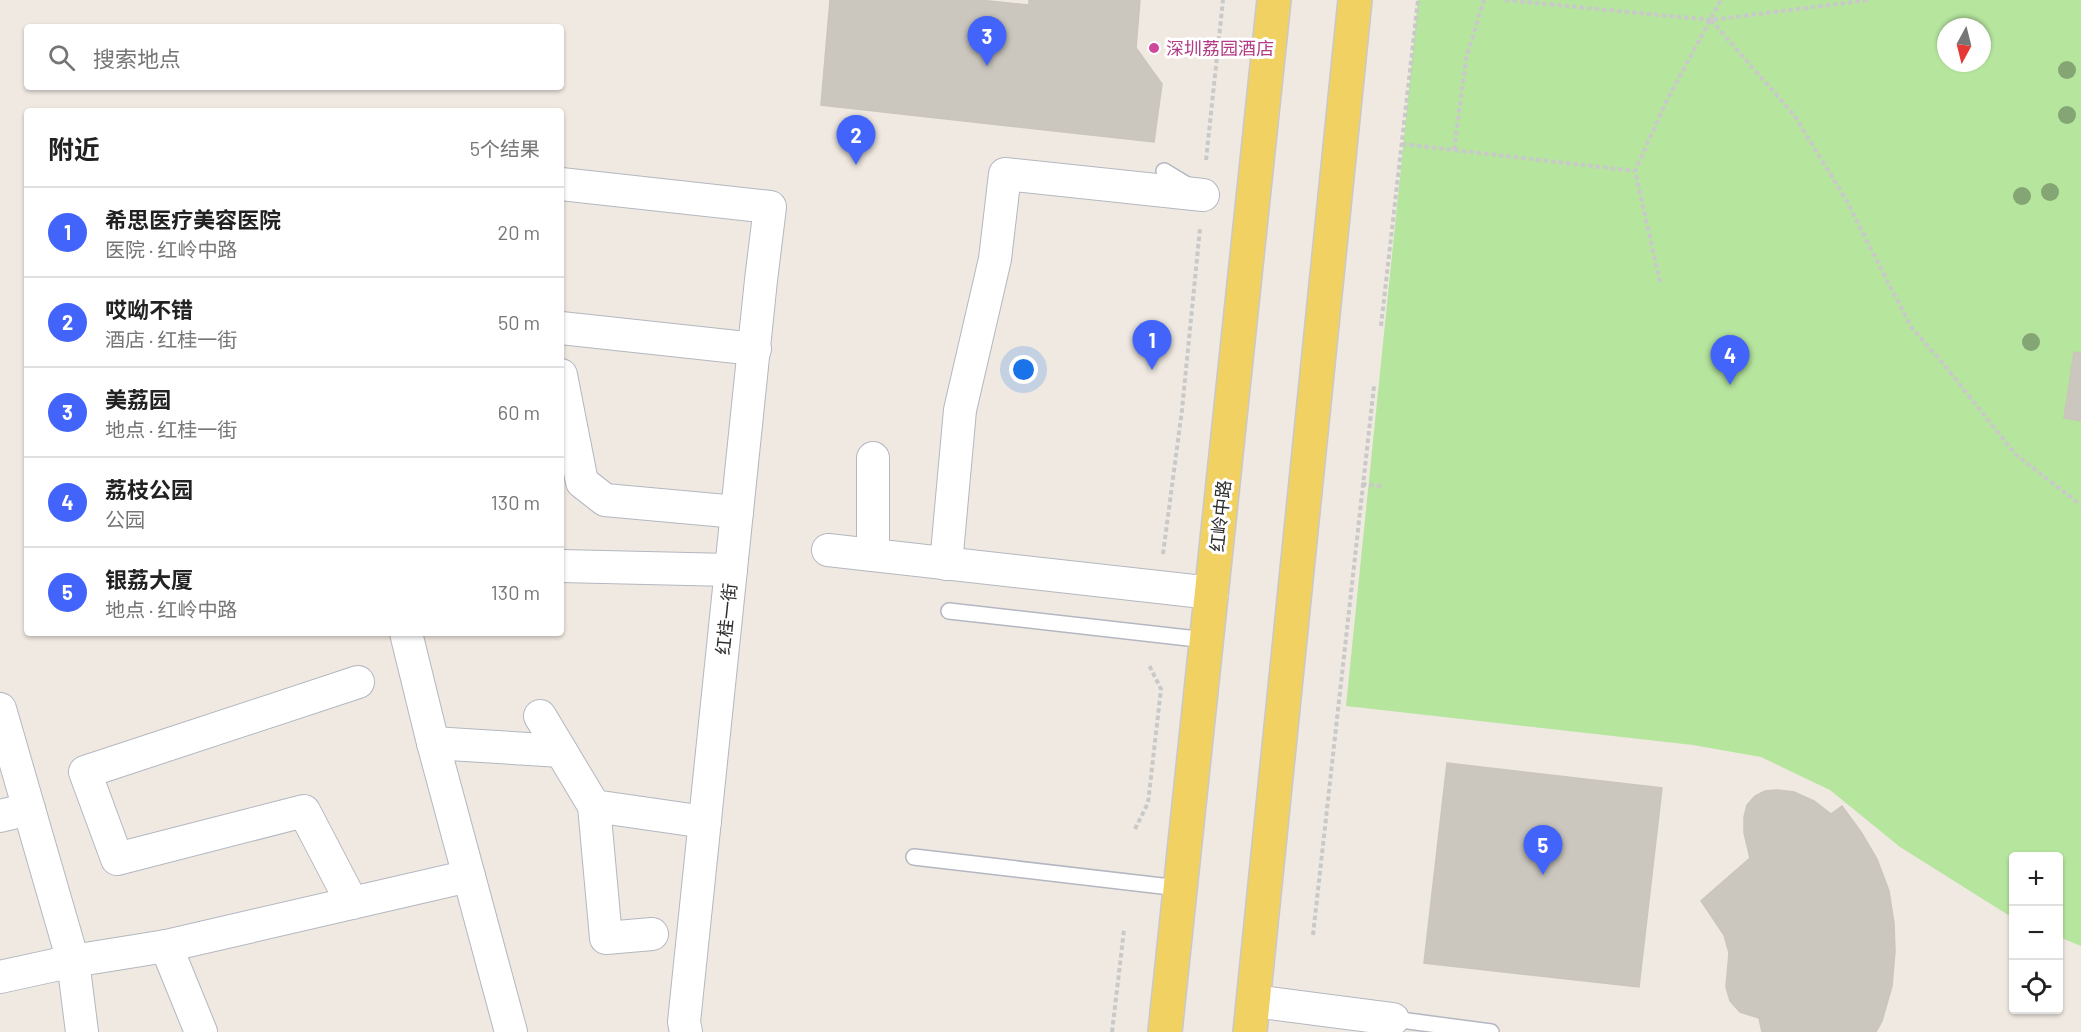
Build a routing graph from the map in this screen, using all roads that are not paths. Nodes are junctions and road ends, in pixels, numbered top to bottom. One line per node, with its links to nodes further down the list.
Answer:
1 (1274, 0): 16 (main road, 红岭中路)
2 (1355, 0): 36 (main road)
3 (1164, 171): 5 (lane)
4 (564, 184): 7 (street, 红桂一街)
5 (1203, 195): 13 (street)
6 (564, 328): 7 (street)
7 (755, 349): 10 (street, 红桂一街)
8 (564, 390): 10 (street)
9 (873, 458): 12 (street)
10 (737, 512): 15 (street, 红桂一街)
11 (828, 550): 12 (street)
12 (873, 555): 13 (street)
13 (945, 564): 16 (street)
14 (564, 566): 15 (street)
15 (731, 570): 27 (street, 红桂一街)
16 (1212, 593): 19 (main road, 红岭中路)
17 (949, 611): 19 (lane)
18 (407, 636): 23 (street)
19 (1206, 640): 30 (main road, 红岭中路)
20 (358, 682): 31 (street)
21 (0, 709): 26 (street)
22 (540, 716): 24 (street)
23 (433, 743): 24 (street); 29 (street)
24 (561, 751): 25 (street)
25 (594, 806): 27 (street); 32 (street)
26 (14, 813): 34 (street)
27 (705, 822): 41 (street, 红桂一街)
28 (914, 857): 30 (lane)
29 (469, 876): 31 (street); 40 (street)
30 (1179, 888): 42 (main road, 红岭中路)
31 (352, 903): 33 (street)
32 (652, 934)
33 (166, 946): 34 (street); 39 (street)
34 (73, 961): 35 (street); 38 (street)
35 (0, 977)
36 (1251, 1017): 37 (street)
37 (1392, 1026): 43 (lane)
38 (82, 1032)
39 (201, 1032)
40 (511, 1032)
41 (686, 1032)
42 (1165, 1032)
43 (1491, 1032)

